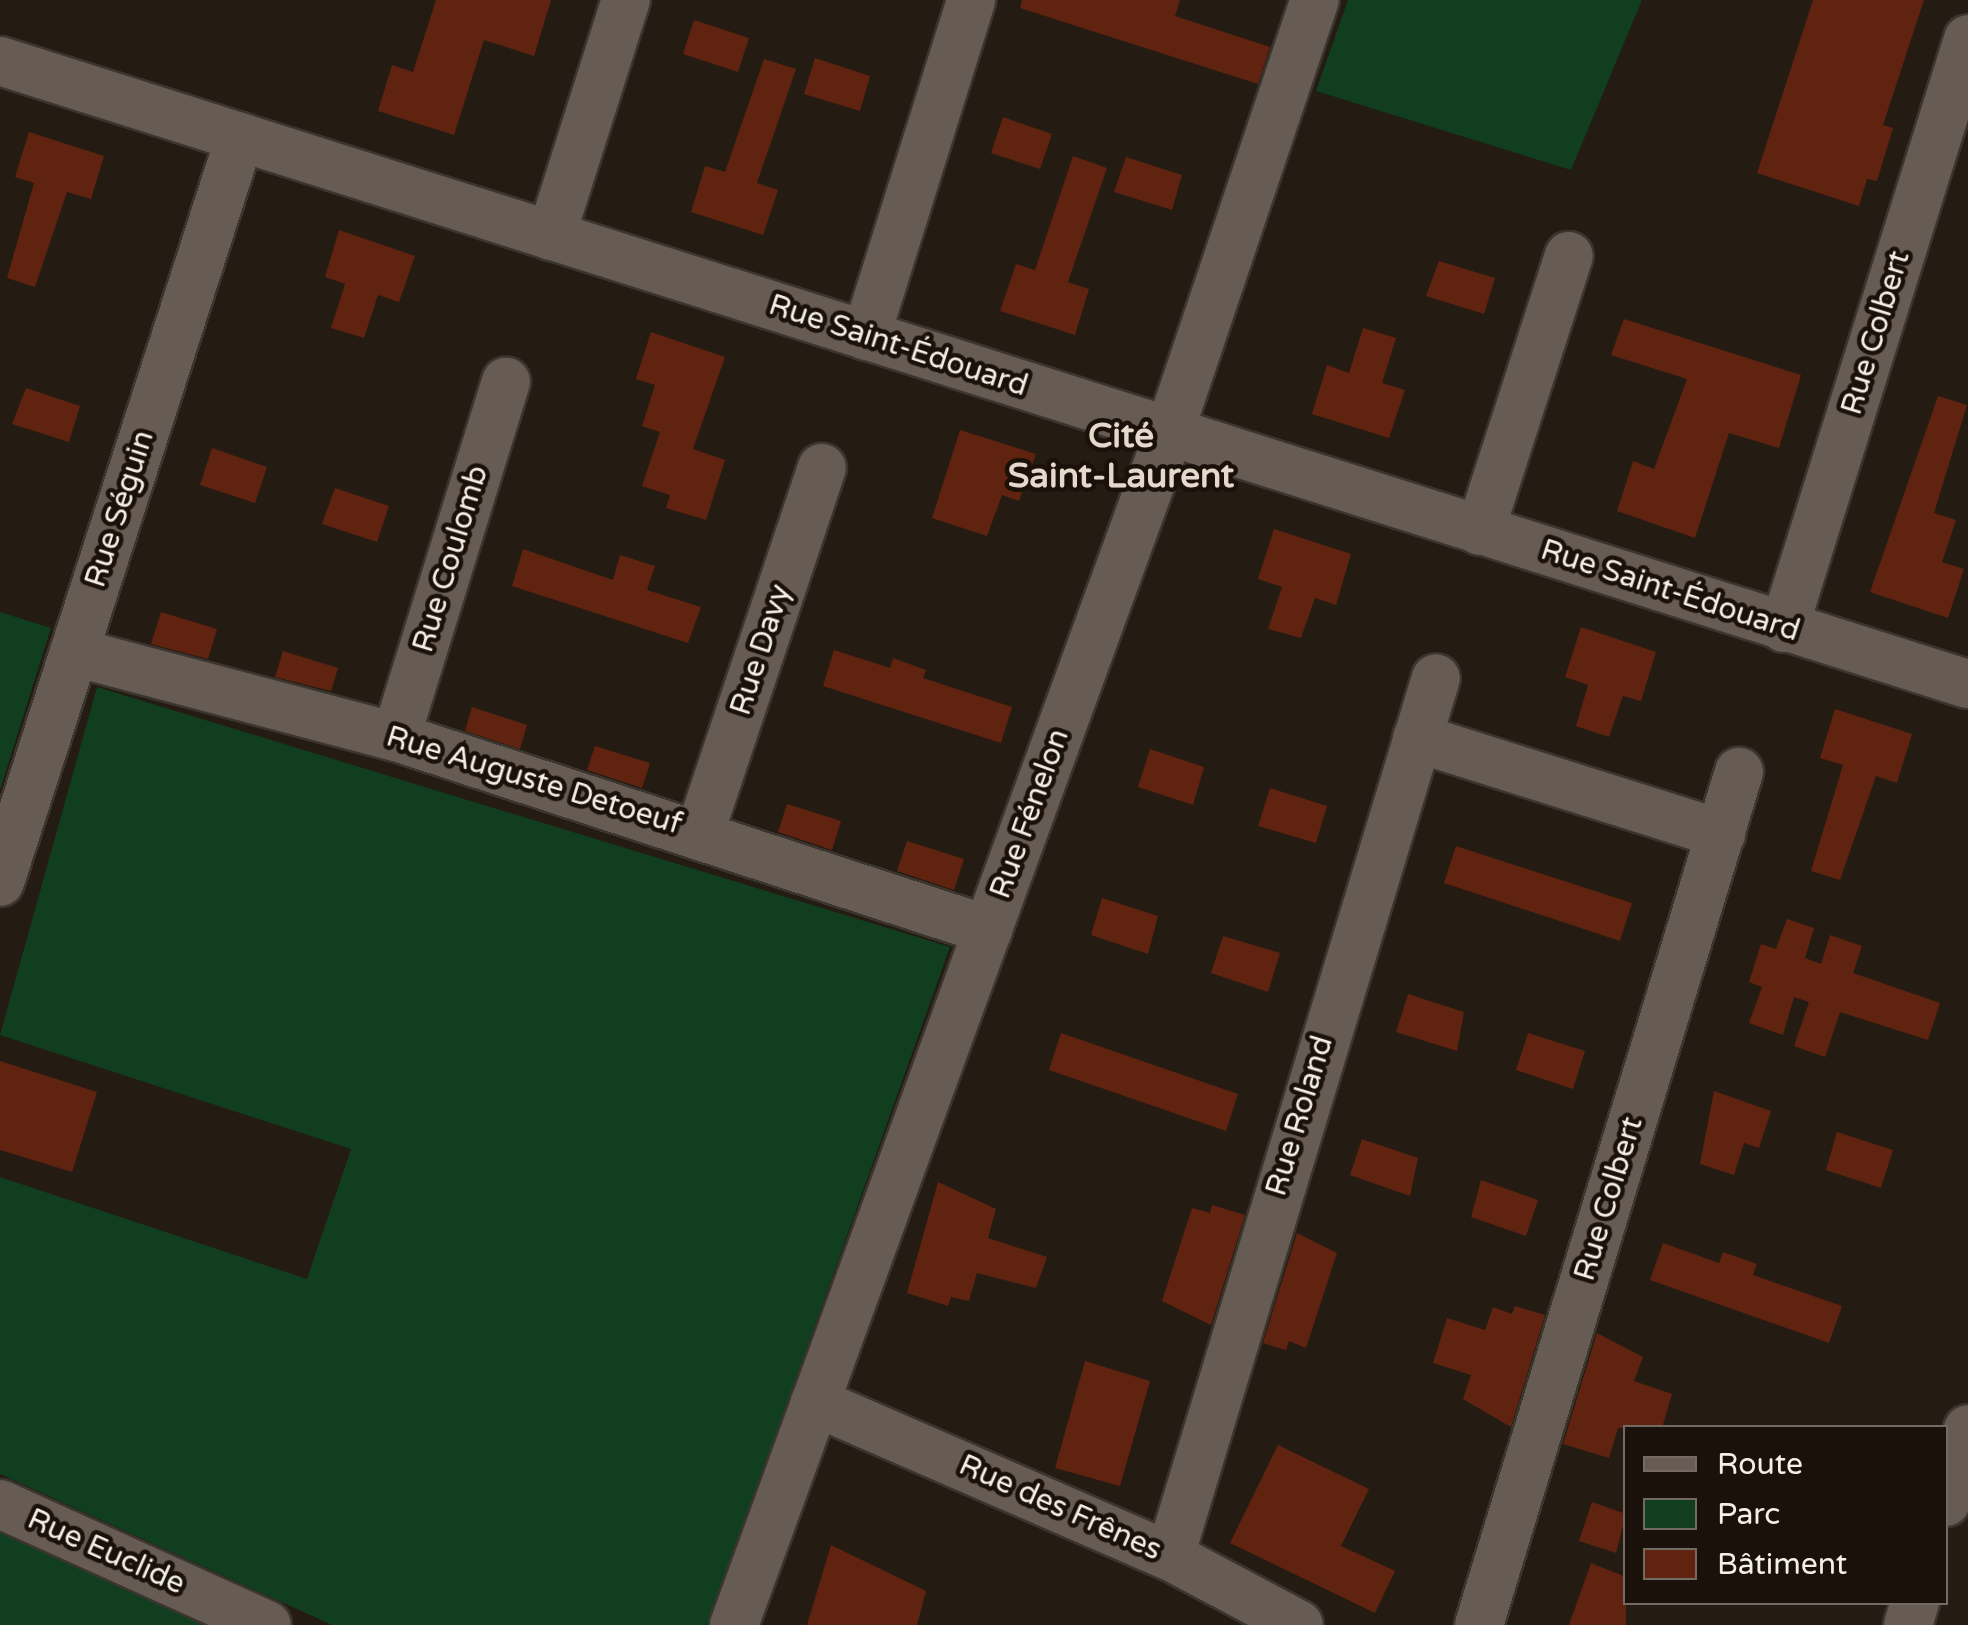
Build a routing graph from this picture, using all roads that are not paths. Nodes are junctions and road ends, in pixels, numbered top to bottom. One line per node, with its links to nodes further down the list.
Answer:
1 (626, 0): 7 (street)
2 (970, 0): 9 (street)
3 (1316, 0): 11 (street, Rue Fénelon)
4 (1968, 39): 14 (street, Rue Colbert)
5 (0, 61): 6 (street, Rue Saint-Édouard)
6 (240, 137): 7 (street, Rue Saint-Édouard); 15 (street, Rue Séguin)
7 (551, 236): 9 (street, Rue Saint-Édouard)
8 (1569, 256): 13 (street)
9 (866, 336): 11 (street, Rue Saint-Édouard)
10 (506, 382): 18 (street, Rue Coulomb)
11 (1170, 433): 13 (street, Rue Saint-Édouard); 24 (street, Rue Fénelon)
12 (822, 468): 21 (street, Rue Davy)
13 (1480, 531): 14 (street, Rue Saint-Édouard)
14 (1784, 628): 17 (street, Rue Saint-Édouard)
15 (74, 652): 18 (street, Rue Auguste Detoeuf); 23 (street, Rue Séguin)
16 (1436, 678): 19 (street, Rue Roland)
17 (1968, 684)
18 (396, 737): 21 (street, Rue Auguste Detoeuf)
19 (1418, 738): 22 (street); 29 (street, Rue Roland)
20 (1740, 772): 22 (street, Rue Colbert)
21 (700, 832): 24 (street, Rue Auguste Detoeuf)
22 (1721, 834): 33 (street, Rue Colbert)
23 (0, 882)
24 (988, 930): 25 (street, Rue Fénelon)
25 (816, 1402): 29 (street, Rue des Frênes); 31 (street, Rue Fénelon)
26 (1968, 1429): 27 (street)
27 (1948, 1495)
28 (0, 1504): 30 (street, Rue Euclide)
29 (1170, 1556): 32 (street, Rue des Frênes)
30 (266, 1625)
31 (734, 1625)
32 (1299, 1625)
33 (1479, 1625)

